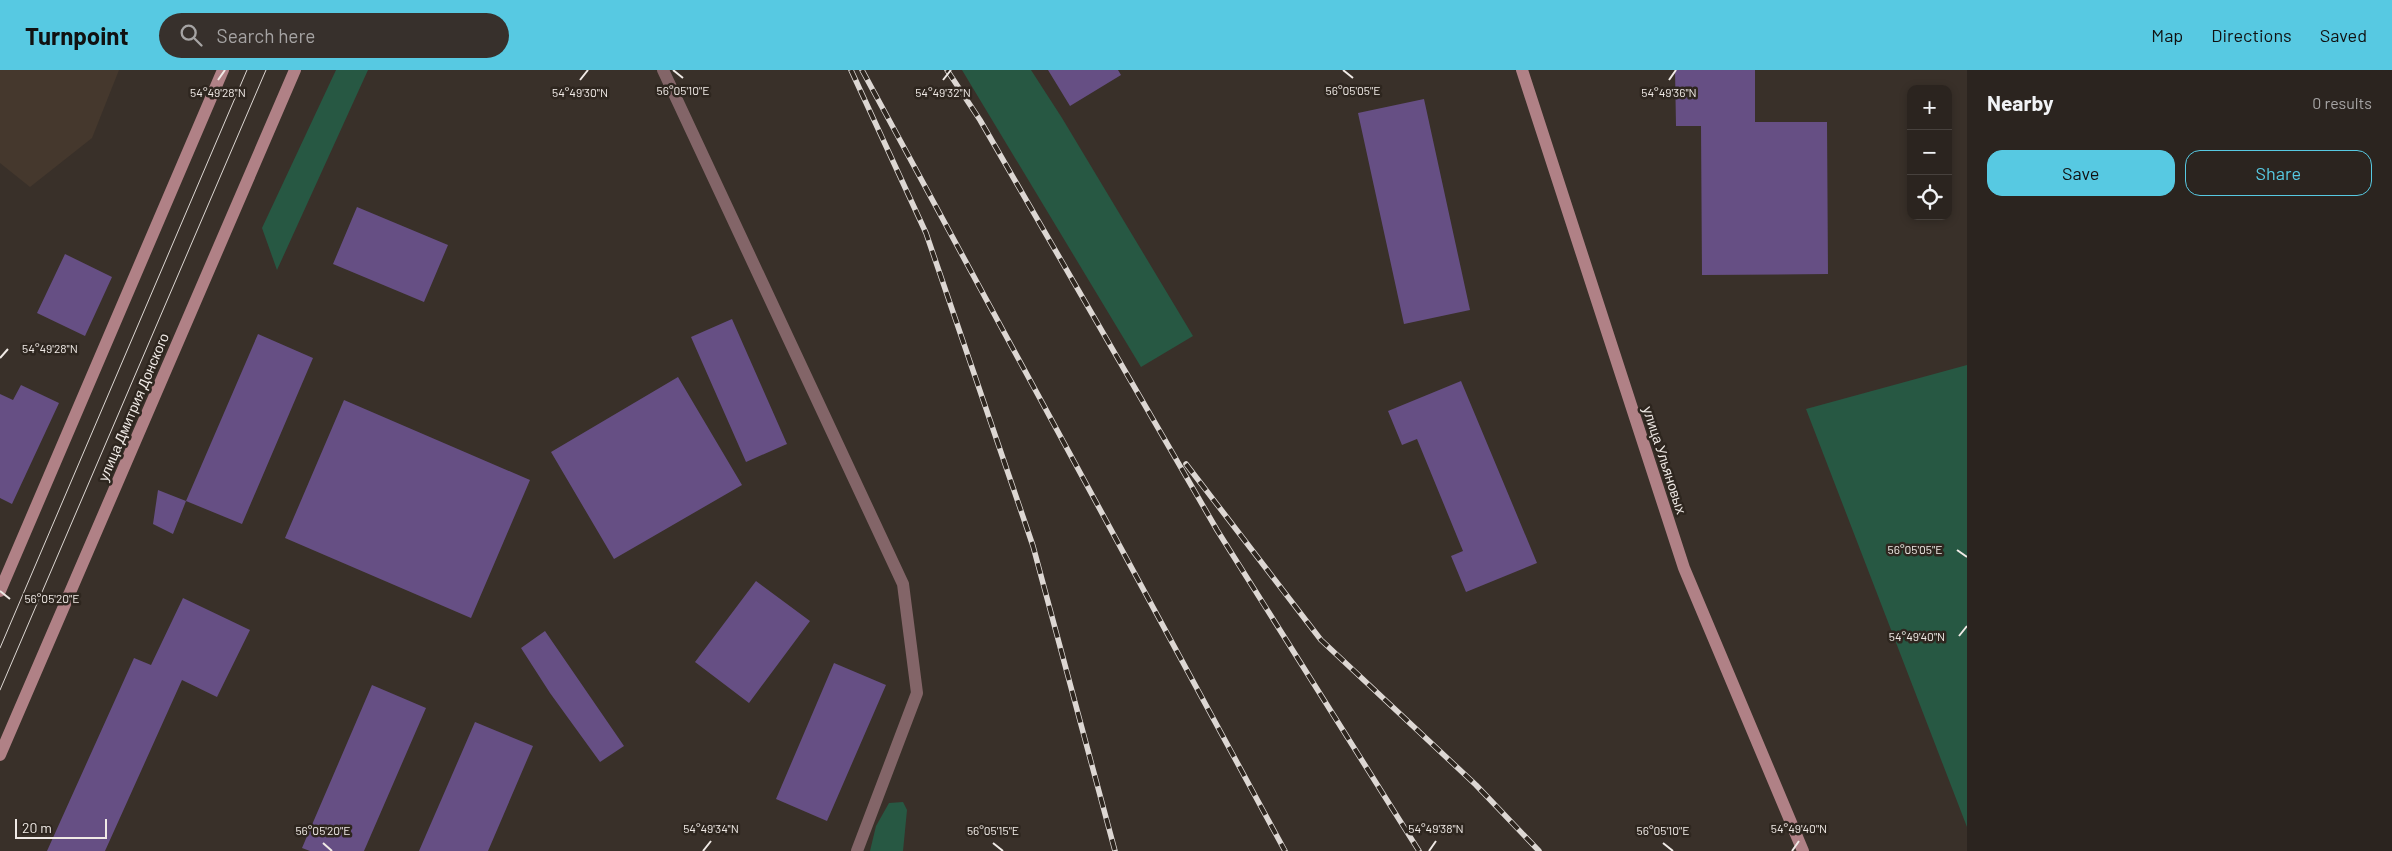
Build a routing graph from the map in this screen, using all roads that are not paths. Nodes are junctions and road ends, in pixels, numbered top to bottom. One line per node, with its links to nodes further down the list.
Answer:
1 (223, 70): 5 (street)
2 (294, 70): 6 (street, улица Дмитрия Донского)
3 (663, 70): 7 (lane)
4 (1522, 70): 8 (street, улица Ульяновых)
5 (0, 592)
6 (0, 755)
7 (857, 851)
8 (1803, 851)

